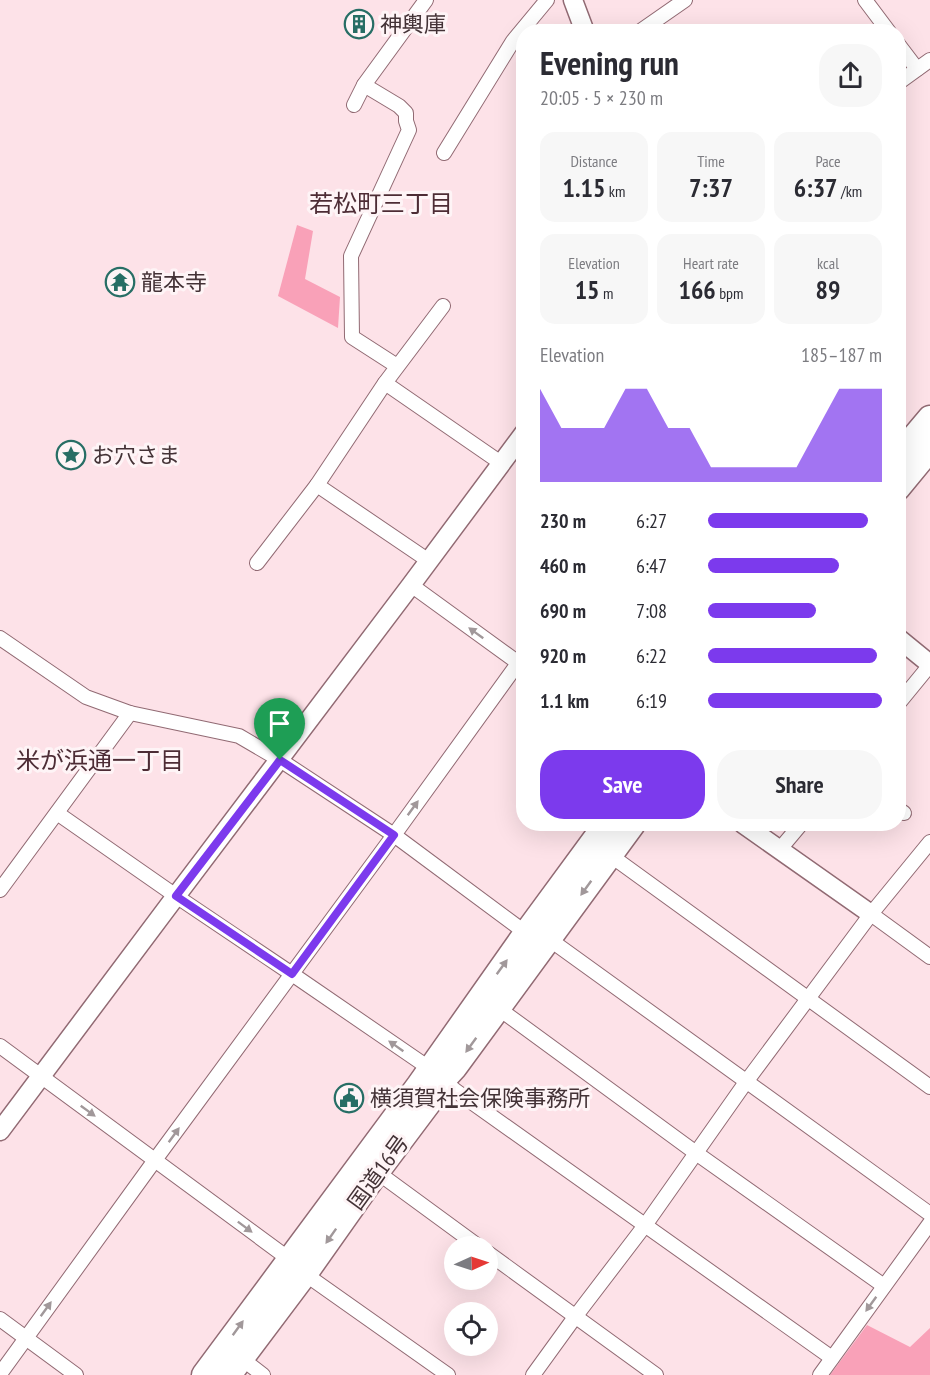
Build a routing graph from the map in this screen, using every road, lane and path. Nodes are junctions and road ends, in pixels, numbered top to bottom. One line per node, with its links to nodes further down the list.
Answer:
1 (426, 0): 15 (street)
2 (547, 0): 6 (street)
3 (573, 0): 7 (street)
4 (685, 0): 8 (street)
5 (865, 0): 9 (street)
6 (527, 24)
7 (582, 24)
8 (650, 24)
9 (883, 24)
10 (516, 36): 17 (street)
11 (906, 55): 13 (street)
12 (930, 60): 13 (street)
13 (917, 69): 14 (street)
14 (906, 77)
15 (364, 85): 16 (street); 19 (street)
16 (354, 105)
17 (444, 153)
18 (442, 306): 19 (street)
19 (397, 366): 20 (street)
20 (385, 383): 25 (street); 27 (street)
21 (930, 418): 23 (highway)
22 (516, 445): 25 (street)
23 (906, 446)
24 (930, 449): 26 (highway)
25 (501, 463): 28 (street)
26 (906, 478)
27 (317, 484): 28 (street); 29 (street)
28 (429, 561): 30 (street)
29 (257, 563)
30 (411, 585): 33 (street, one-way to 30); 38 (street)
31 (0, 638): 37 (street)
32 (906, 644): 34 (street)
33 (516, 658)
34 (930, 664): 36 (street)
35 (516, 670): 44 (street, one-way to 35)
36 (906, 694)
37 (130, 713): 38 (street); 39 (street)
38 (280, 760): 44 (street); 49 (street)
39 (57, 813): 48 (street); 49 (street)
40 (602, 831): 51 (highway, 国道16号)
41 (628, 831): 47 (highway, 国道16号)
42 (753, 831): 46 (street)
43 (795, 831): 46 (street)
44 (394, 835): 51 (street); 53 (street)
45 (930, 842): 50 (street)
46 (780, 849): 50 (street)
47 (610, 855): 51 (highway, 国道16号, one-way to 51); 54 (street)
48 (0, 890)
49 (176, 896): 53 (street); 58 (street)
50 (871, 914): 52 (street); 54 (street)
51 (537, 936): 55 (highway, 国道16号); 57 (highway, 国道16号, one-way to 51); 59 (street)
52 (930, 957)
53 (292, 974): 57 (street, one-way to 53); 63 (street, one-way to 53)
54 (808, 998): 59 (street); 60 (street)
55 (498, 1008): 57 (highway, 国道16号, one-way to 57); 62 (street)
56 (0, 1046): 58 (street)
57 (436, 1074): 64 (highway, 国道16号); 67 (street); 70 (highway, 国道16号)
58 (41, 1077): 61 (street); 63 (street, one-way to 63)
59 (746, 1082): 62 (street); 65 (street)
60 (930, 1087)
61 (0, 1131)
62 (696, 1153): 67 (street); 71 (street)
63 (155, 1161): 70 (street, one-way to 70); 74 (street, one-way to 63)
64 (377, 1172): 68 (street); 70 (highway, 国道16号, one-way to 70)
65 (930, 1214)
66 (930, 1223): 71 (street)
67 (646, 1224): 72 (street); 75 (street)
68 (464, 1236)
69 (498, 1260): 72 (street)
70 (297, 1267): 76 (highway, 国道16号); 79 (highway, 国道16号, one-way to 70); 81 (street)
71 (884, 1286): 75 (street, one-way to 75)
72 (575, 1317): 82 (street); 83 (street)
73 (0, 1319): 74 (street)
74 (26, 1337): 77 (street); 78 (street)
75 (832, 1358): 84 (street)
76 (235, 1367): 80 (street)
77 (0, 1374)
78 (76, 1375)
79 (204, 1375)
80 (263, 1375)
81 (448, 1375)
82 (533, 1375)
83 (656, 1375)
84 (820, 1375)

